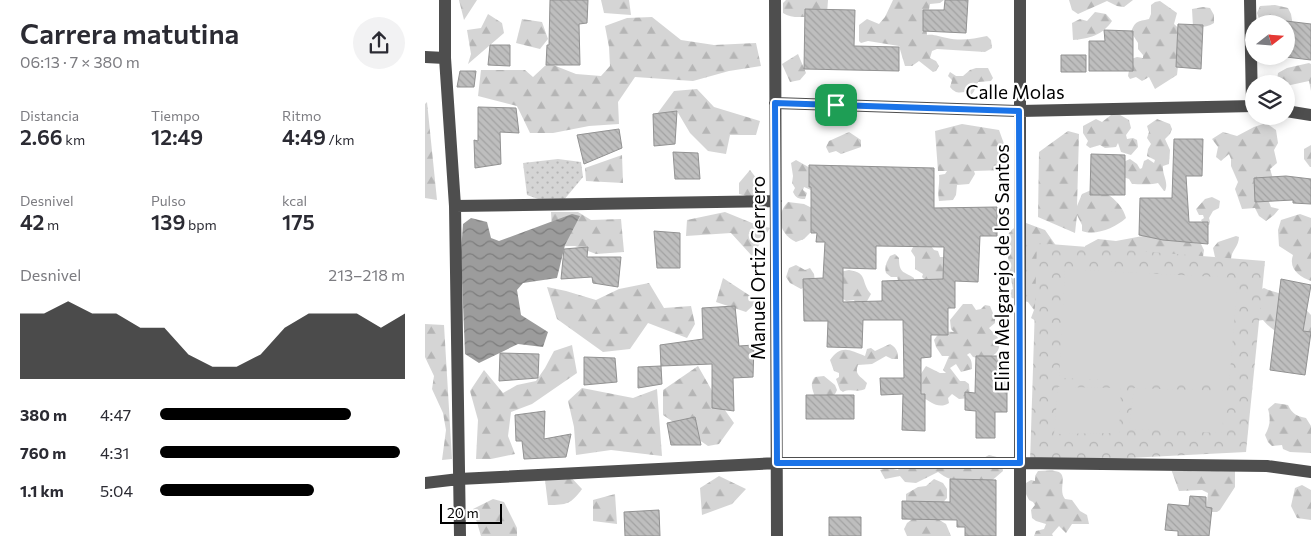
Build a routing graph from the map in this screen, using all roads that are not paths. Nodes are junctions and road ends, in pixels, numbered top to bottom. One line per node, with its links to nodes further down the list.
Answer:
1 (445, 0): 6 (street)
2 (775, 0): 8 (street, Manuel Ortiz Gerrero)
3 (1020, 0): 10 (street, Elina Melgarejo de los Santos)
4 (1250, 0): 7 (street)
5 (425, 57): 6 (street)
6 (445, 58): 14 (street)
7 (1252, 75)
8 (775, 103): 10 (street, Calle Molas); 13 (street, Manuel Ortiz Gerrero)
9 (1245, 106): 10 (street, Calle Molas)
10 (1019, 111): 16 (street, Elina Melgarejo de los Santos)
11 (1295, 112): 12 (street)
12 (1311, 114)
13 (776, 201): 14 (street); 15 (street, Manuel Ortiz Gerrero)
14 (455, 206): 18 (street)
15 (777, 463): 16 (street); 18 (street); 21 (street, Manuel Ortiz Gerrero)
16 (1020, 463): 17 (street); 22 (street, Elina Melgarejo de los Santos)
17 (1311, 472)
18 (459, 479): 19 (street); 20 (street)
19 (425, 483)
20 (461, 536)
21 (777, 536)
22 (1020, 536)

